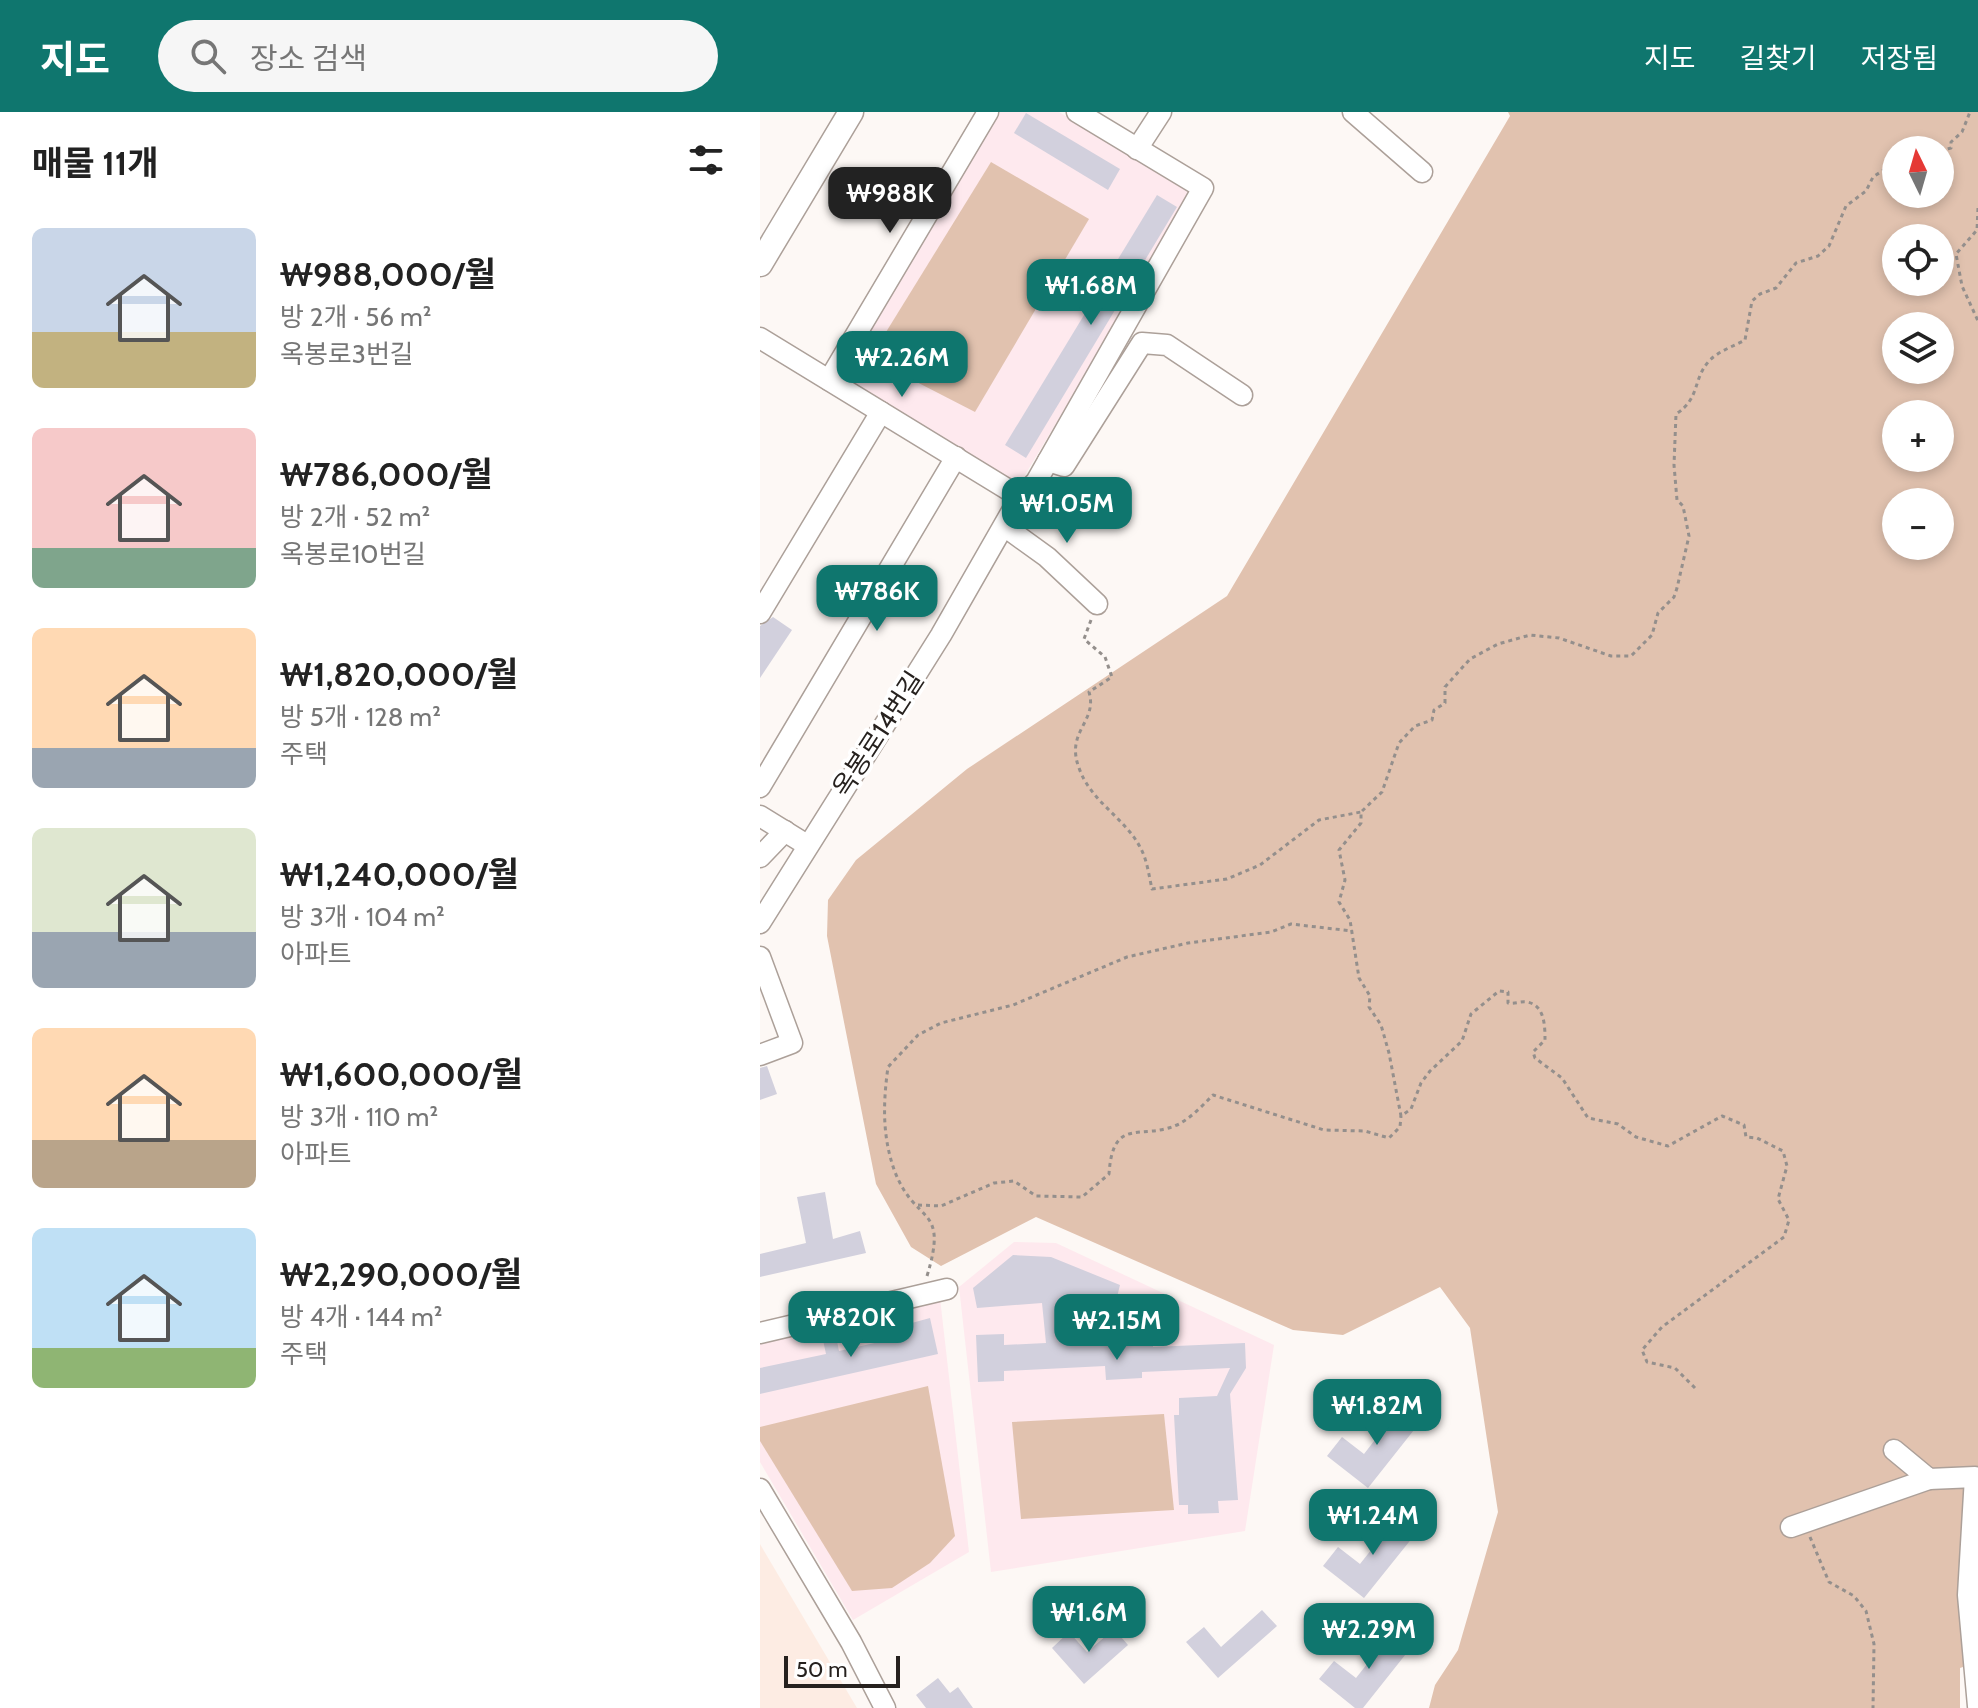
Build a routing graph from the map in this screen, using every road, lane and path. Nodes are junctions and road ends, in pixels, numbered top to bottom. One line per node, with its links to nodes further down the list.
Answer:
1 (851, 112): 12 (main road)
2 (988, 112): 15 (street)
3 (1077, 112): 8 (street)
4 (1161, 112): 8 (street)
5 (1353, 112): 10 (street)
6 (1970, 112): 7 (path)
7 (1954, 139)
8 (1137, 149): 19 (street, 옥봉로14번길)
9 (1882, 171): 25 (path)
10 (1422, 172)
11 (1978, 208): 13 (path)
12 (760, 264)
13 (1978, 321)
14 (760, 338): 15 (street)
15 (829, 380): 17 (street)
16 (1242, 395): 19 (street)
17 (881, 412): 18 (street); 23 (street)
18 (956, 457): 20 (street); 24 (street)
19 (1048, 461): 20 (street, 옥봉로14번길)
20 (1020, 497): 21 (street, 옥봉로14번길)
21 (1004, 526): 22 (street); 28 (street, 옥봉로14번길)
22 (1097, 604): 25 (path)
23 (760, 613)
24 (760, 787)
25 (1361, 812): 31 (path)
26 (760, 816): 27 (street)
27 (785, 831): 28 (street); 29 (street)
28 (807, 845): 30 (street, 옥봉로14번길)
29 (760, 857)
30 (760, 923)
31 (1352, 931): 34 (path); 35 (path)
32 (760, 957): 33 (street)
33 (760, 1055)
34 (1401, 1116): 35 (path); 39 (path)
35 (917, 1204): 37 (path)
36 (947, 1289): 37 (street)
37 (922, 1293): 38 (street)
38 (760, 1333)
39 (1695, 1388)
40 (1894, 1450): 41 (street)
41 (1929, 1479): 43 (street); 44 (street)
42 (760, 1489): 45 (street)
43 (1797, 1525): 46 (path)
44 (1978, 1706)
45 (885, 1708)
46 (1873, 1708)

